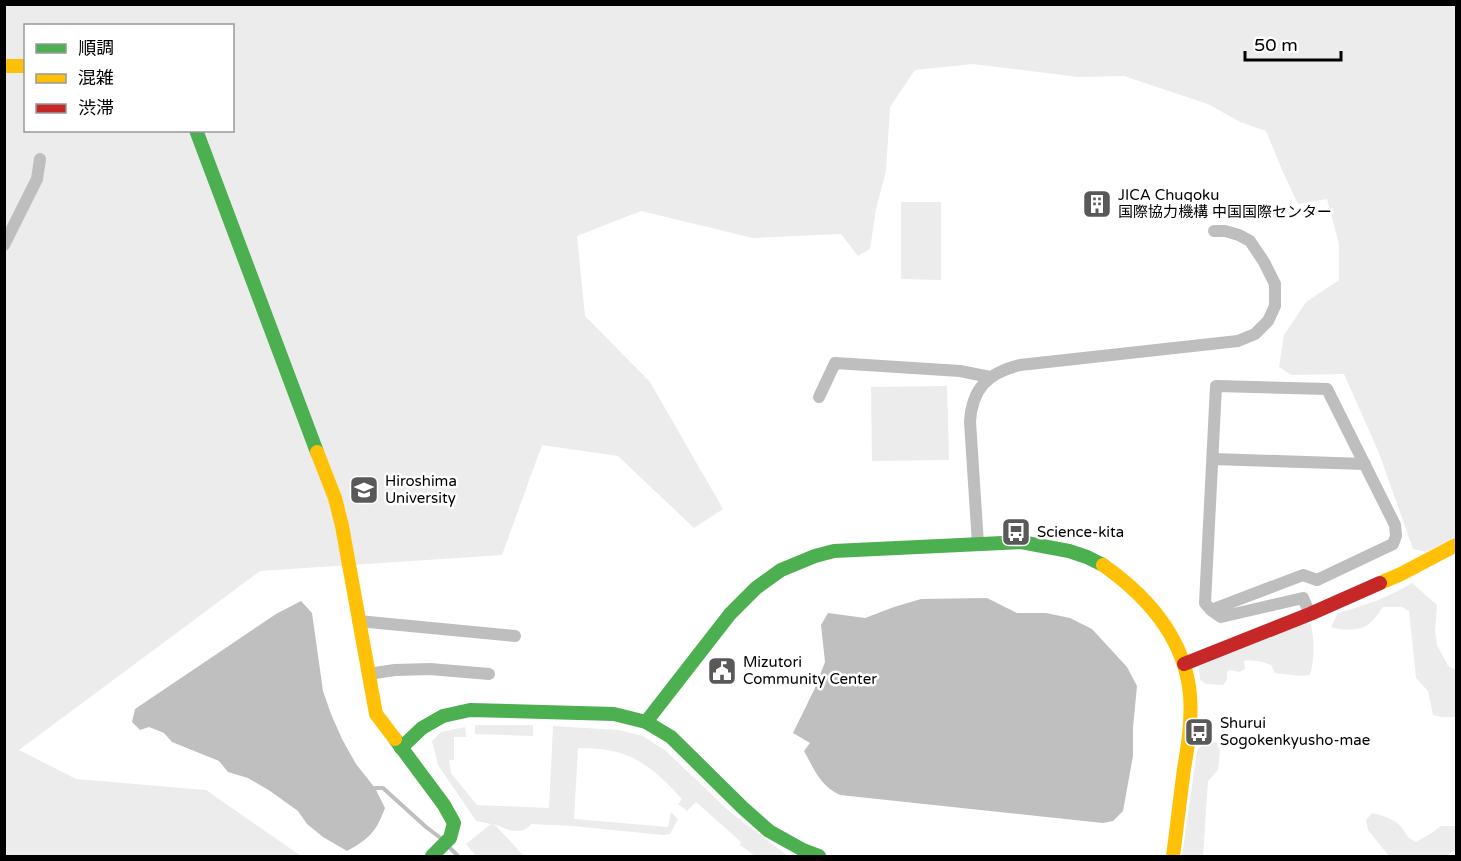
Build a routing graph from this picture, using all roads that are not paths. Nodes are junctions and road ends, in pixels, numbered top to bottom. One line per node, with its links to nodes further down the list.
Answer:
1 (4, 66): 2 (street)
2 (24, 66)
3 (197, 132): 15 (street)
4 (40, 159): 6 (street)
5 (1214, 231): 7 (street)
6 (4, 245)
7 (990, 377): 8 (street); 11 (street)
8 (819, 397)
9 (1213, 459): 10 (street); 10 (street); 13 (street)
10 (1365, 464): 13 (street)
11 (978, 544): 17 (street); 20 (street)
12 (1456, 545): 14 (street)
13 (1211, 610): 14 (street)
14 (1310, 614): 17 (street)
15 (358, 621): 16 (street); 18 (street)
16 (515, 636)
17 (1184, 664): 24 (street)
18 (368, 674): 19 (street); 21 (street)
19 (489, 674)
20 (646, 722): 21 (street); 23 (street)
21 (401, 748): 22 (street)
22 (441, 847)
23 (819, 856)
24 (1173, 856)

